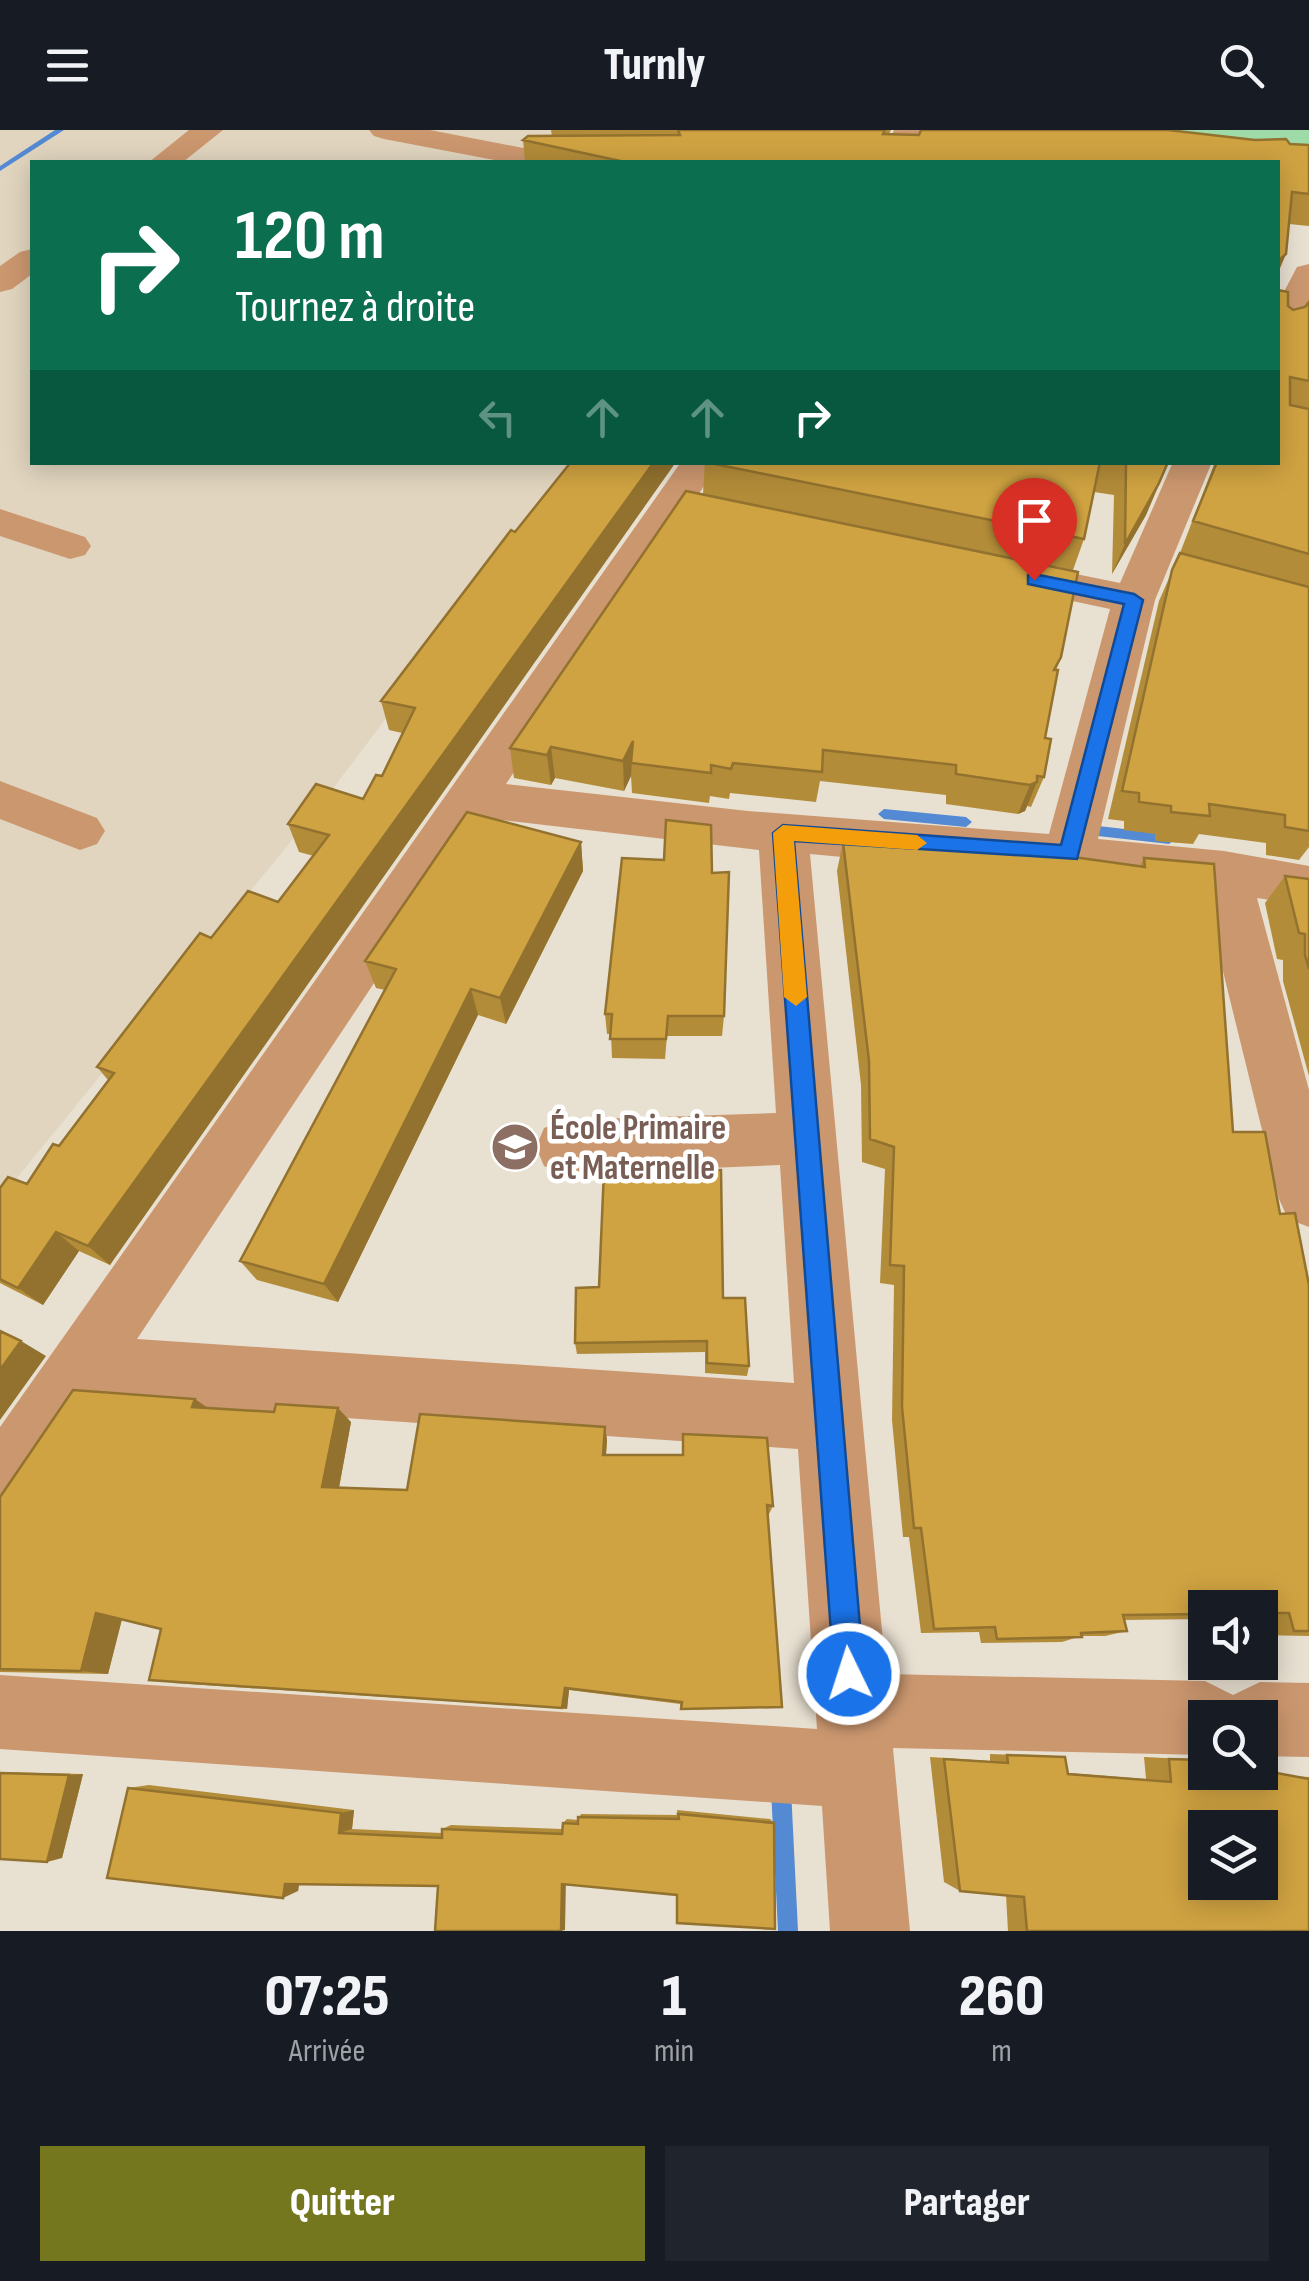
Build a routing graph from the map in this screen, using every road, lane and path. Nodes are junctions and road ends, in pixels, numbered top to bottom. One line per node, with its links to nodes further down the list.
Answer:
1 (208, 130): 4 (street)
2 (384, 130): 5 (street)
3 (910, 130): 6 (street)
4 (167, 160)
5 (652, 160)
6 (899, 160)
7 (30, 260): 8 (street)
8 (0, 282)
9 (1191, 465): 14 (street)
10 (694, 493): 15 (street)
11 (0, 522): 12 (street)
12 (70, 546)
13 (968, 566): 14 (street)
14 (1156, 577): 19 (street)
15 (471, 798): 18 (street); 25 (street)
16 (0, 799): 17 (street)
17 (80, 831)
18 (783, 833): 19 (street); 22 (street)
19 (1069, 854): 20 (street)
20 (1224, 871): 21 (street); 24 (street)
21 (1309, 886)
22 (807, 1138): 23 (street); 26 (street)
23 (565, 1146)
24 (1309, 1199)
25 (81, 1368): 26 (street); 27 (street)
26 (830, 1418): 32 (street)
27 (0, 1485)
28 (0, 1712): 32 (street)
29 (1188, 1719): 32 (street)
30 (1278, 1720): 31 (street)
31 (1309, 1720)
32 (854, 1740): 33 (street)
33 (870, 1931)

